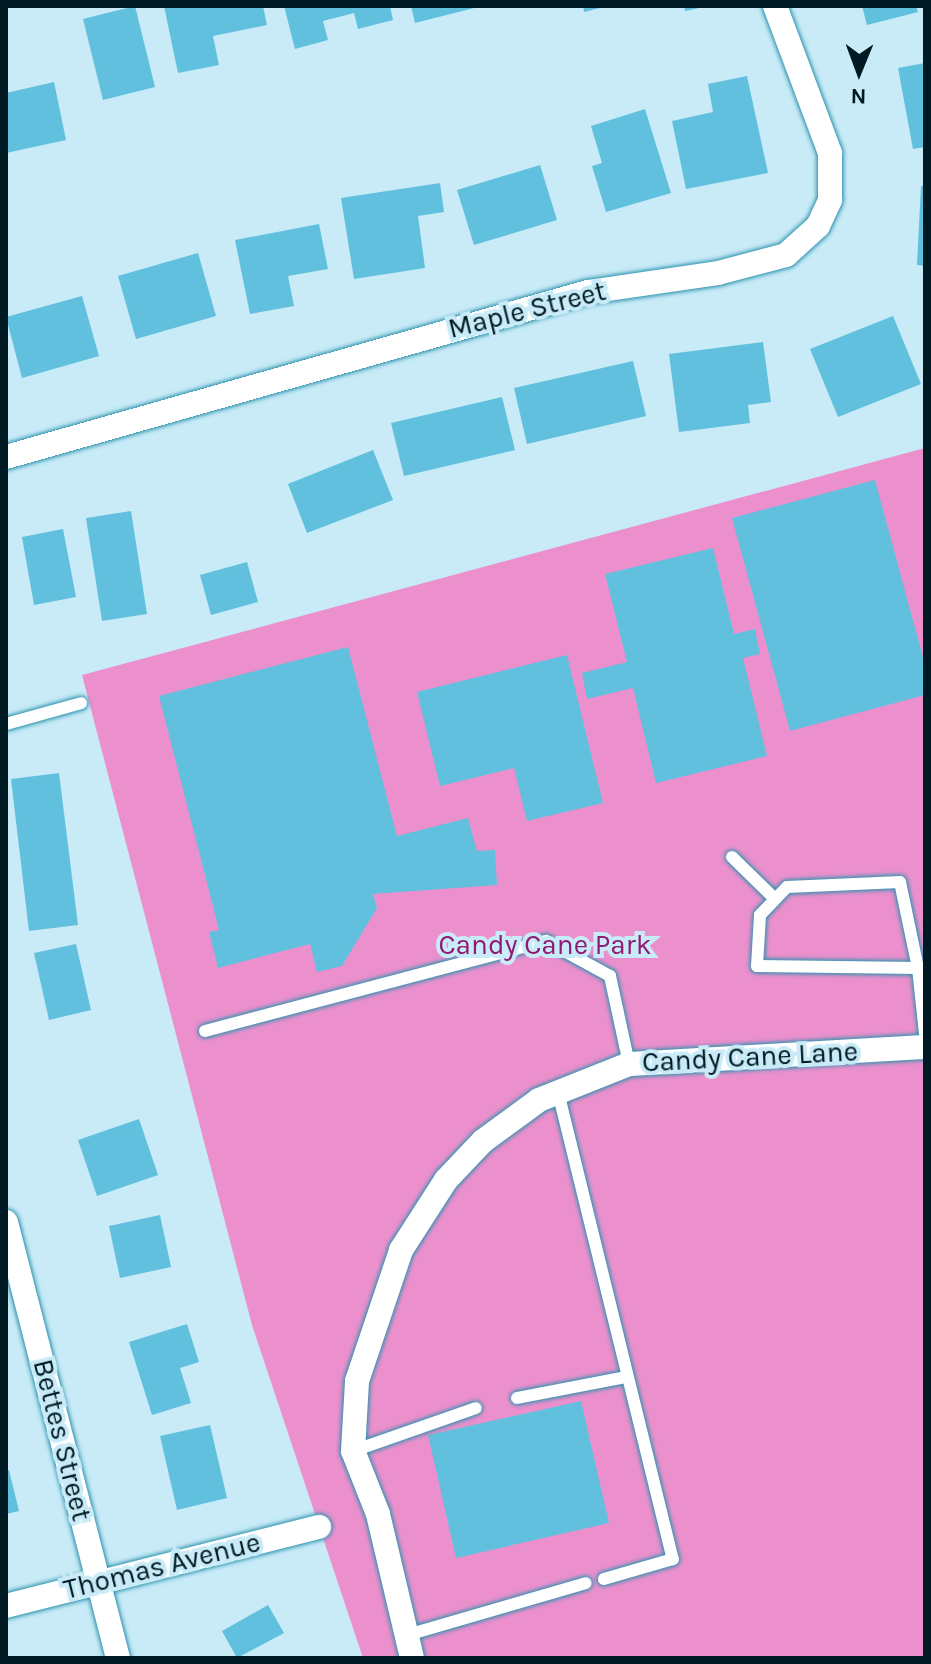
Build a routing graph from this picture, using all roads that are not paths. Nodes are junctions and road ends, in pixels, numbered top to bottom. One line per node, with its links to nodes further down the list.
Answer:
1 (775, 6): 2 (street, Maple Street)
2 (6, 457)
3 (81, 703): 4 (lane)
4 (6, 724)
5 (732, 857): 6 (lane)
6 (775, 899): 7 (lane); 7 (lane)
7 (918, 968): 9 (lane)
8 (205, 1031): 11 (lane)
9 (925, 1034)
10 (925, 1047): 11 (street, Candy Cane Lane)
11 (629, 1064): 12 (street, Candy Cane Lane)
12 (558, 1092): 14 (lane); 17 (street, Candy Cane Lane)
13 (6, 1222): 20 (street, Bettes Street)
14 (626, 1377): 15 (lane); 19 (lane)
15 (517, 1398)
16 (476, 1408): 17 (lane)
17 (353, 1451): 23 (street, Candy Cane Lane)
18 (319, 1527): 20 (street, Thomas Avenue)
19 (604, 1579)
20 (99, 1582): 22 (street, Thomas Avenue); 24 (street, Bettes Street)
21 (586, 1583): 23 (lane)
22 (6, 1606)
23 (409, 1646)
24 (118, 1658)

